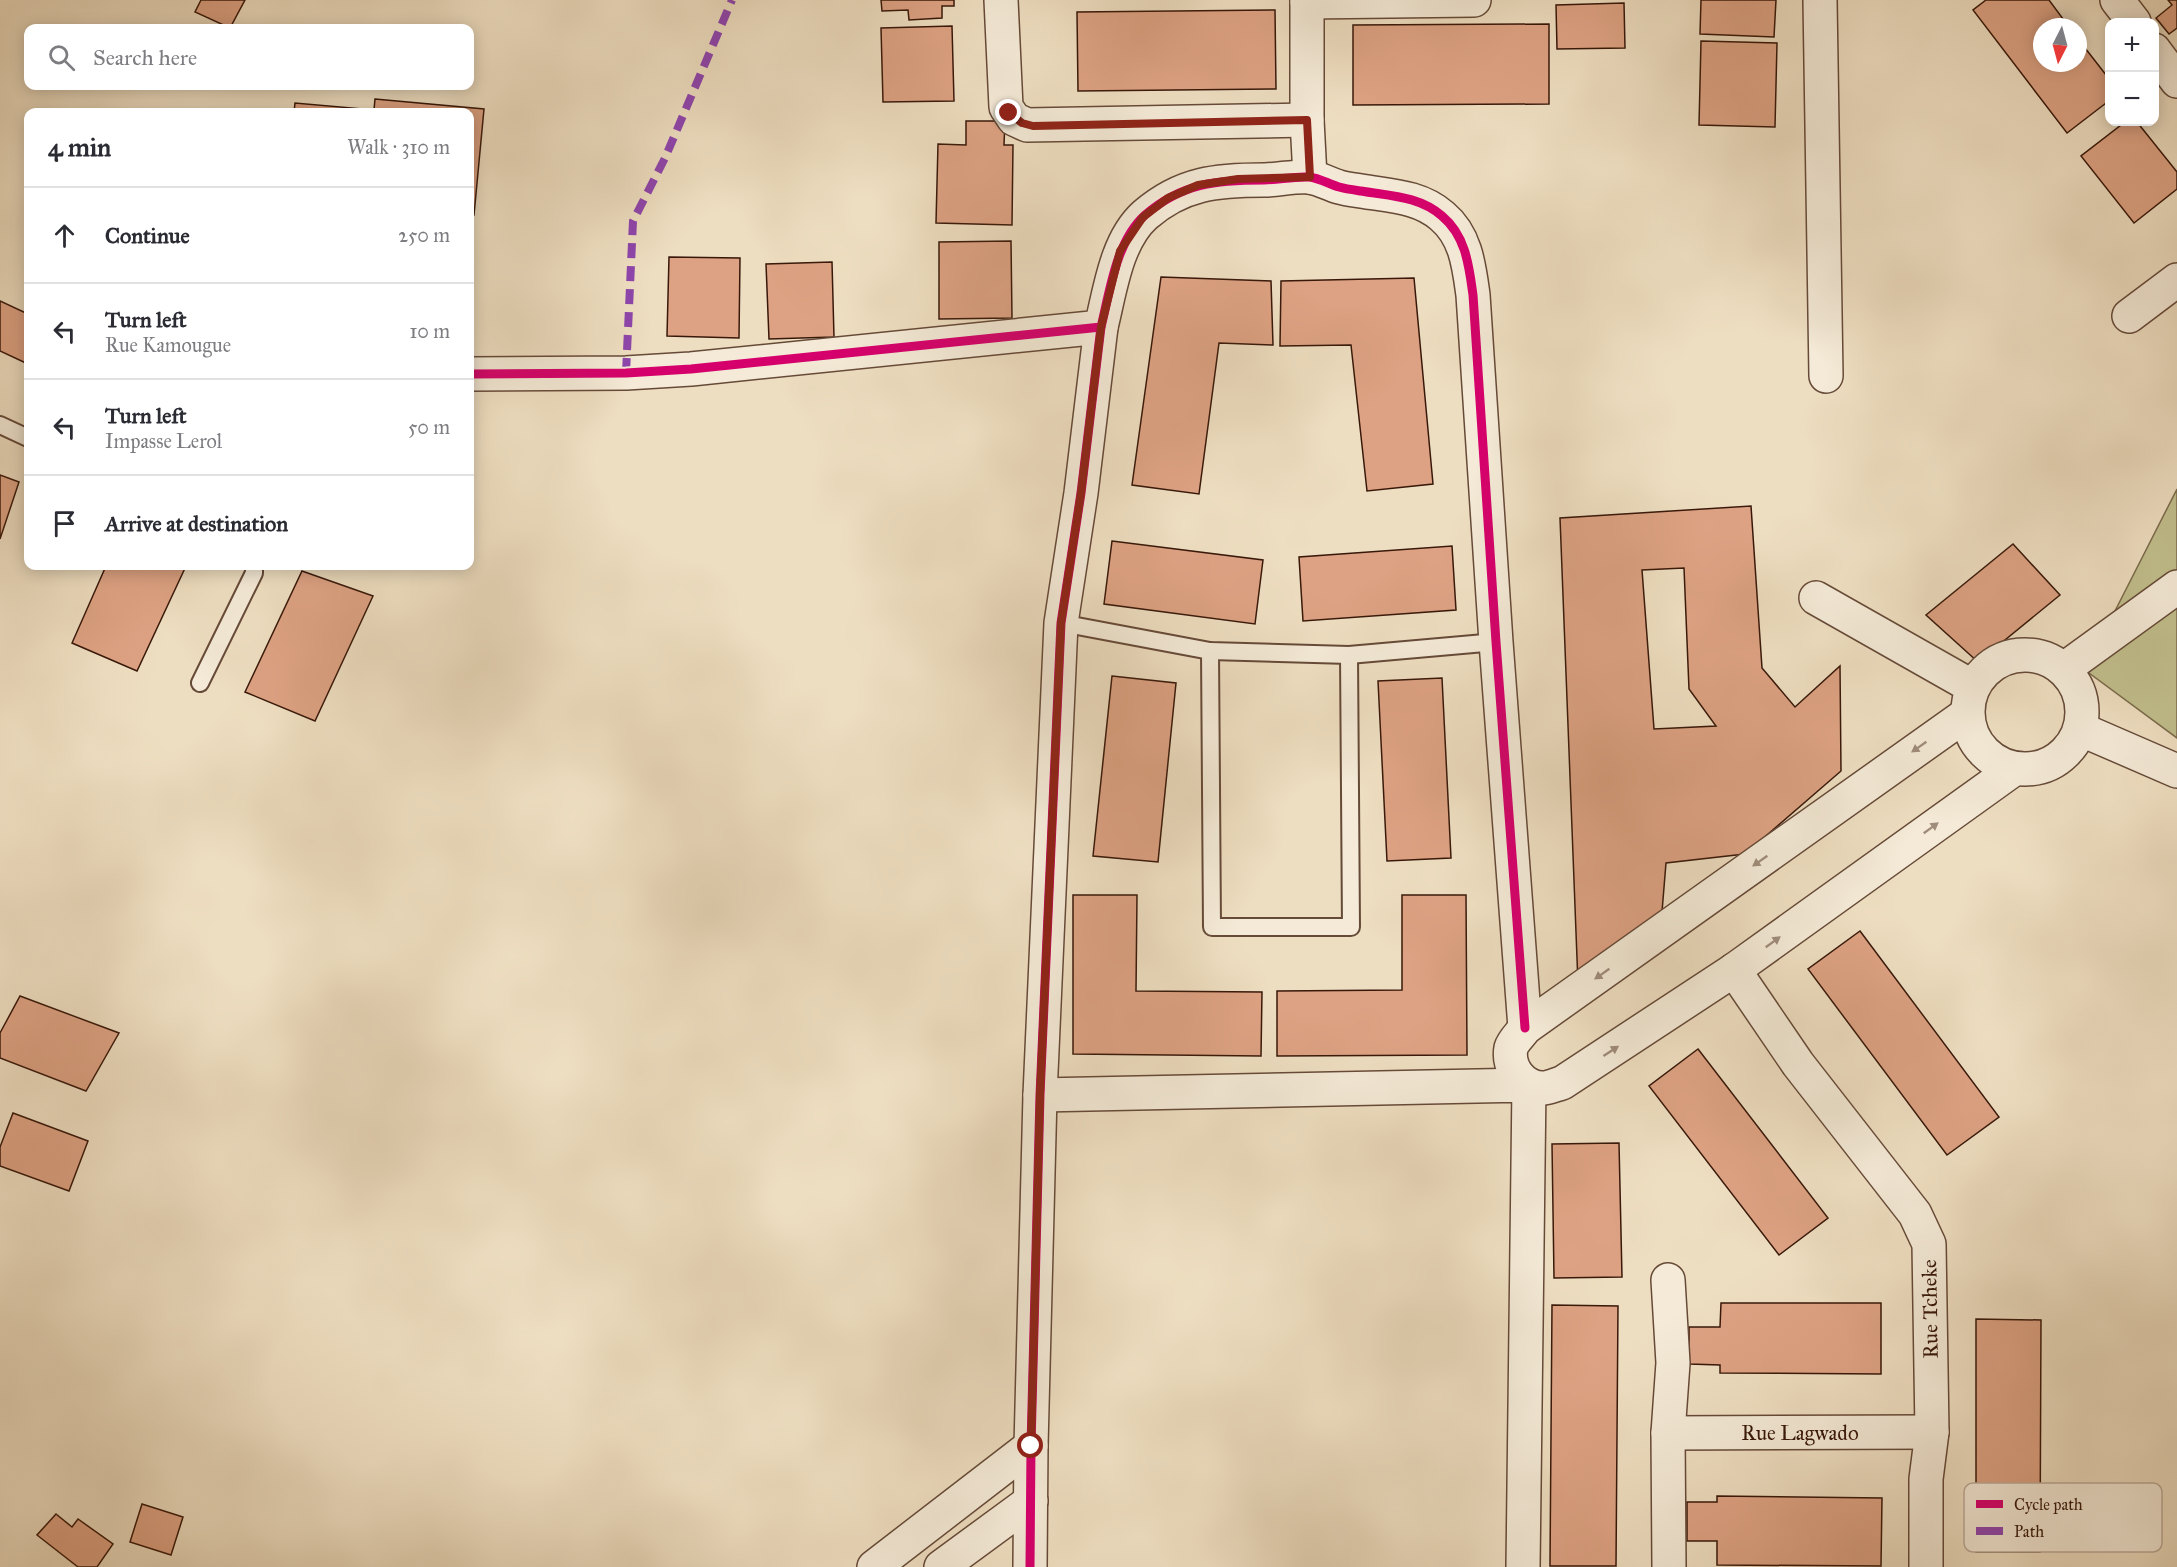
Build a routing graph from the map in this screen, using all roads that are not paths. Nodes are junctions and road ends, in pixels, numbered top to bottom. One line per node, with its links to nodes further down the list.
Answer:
1 (1001, 0): 9 (street)
2 (1474, 0): 5 (street)
3 (1820, 0): 15 (street)
4 (2117, 0): 6 (street)
5 (1307, 1): 9 (street)
6 (2131, 18)
7 (2159, 57): 8 (street)
8 (2177, 81)
9 (1307, 120): 10 (street)
10 (1310, 177): 13 (street); 22 (street)
11 (2177, 280): 12 (street)
12 (2129, 316)
13 (1101, 327): 14 (street); 21 (street)
14 (474, 374)
15 (1826, 376)
16 (0, 424): 17 (lane)
17 (24, 436)
18 (254, 570): 26 (lane)
19 (2177, 587): 25 (street)
20 (1816, 598): 27 (street)
21 (1061, 623): 23 (lane); 34 (street)
22 (1496, 642): 24 (lane); 32 (street)
23 (1210, 651): 24 (lane); 24 (lane)
24 (1349, 655)
25 (2064, 669): 27 (street); 28 (street)
26 (200, 683)
27 (1970, 700): 29 (street); 32 (street, one-way to 32)
28 (2080, 729): 29 (street); 30 (street)
29 (2014, 769): 31 (street, one-way to 29)
30 (2177, 771)
31 (1734, 970): 33 (street, one-way to 31); 36 (street, Rue Tcheke)
32 (1525, 1028): 33 (street)
33 (1528, 1085): 34 (street); 43 (street)
34 (1040, 1095): 38 (street)
35 (1668, 1280): 37 (street)
36 (1932, 1432): 37 (street, Rue Lagwado); 45 (street, Rue Tcheke)
37 (1668, 1433): 44 (street)
38 (1031, 1446): 39 (street); 40 (street)
39 (1031, 1501): 41 (street); 42 (street)
40 (874, 1567)
41 (940, 1567)
42 (1030, 1567)
43 (1523, 1567)
44 (1669, 1567)
45 (1926, 1567)

